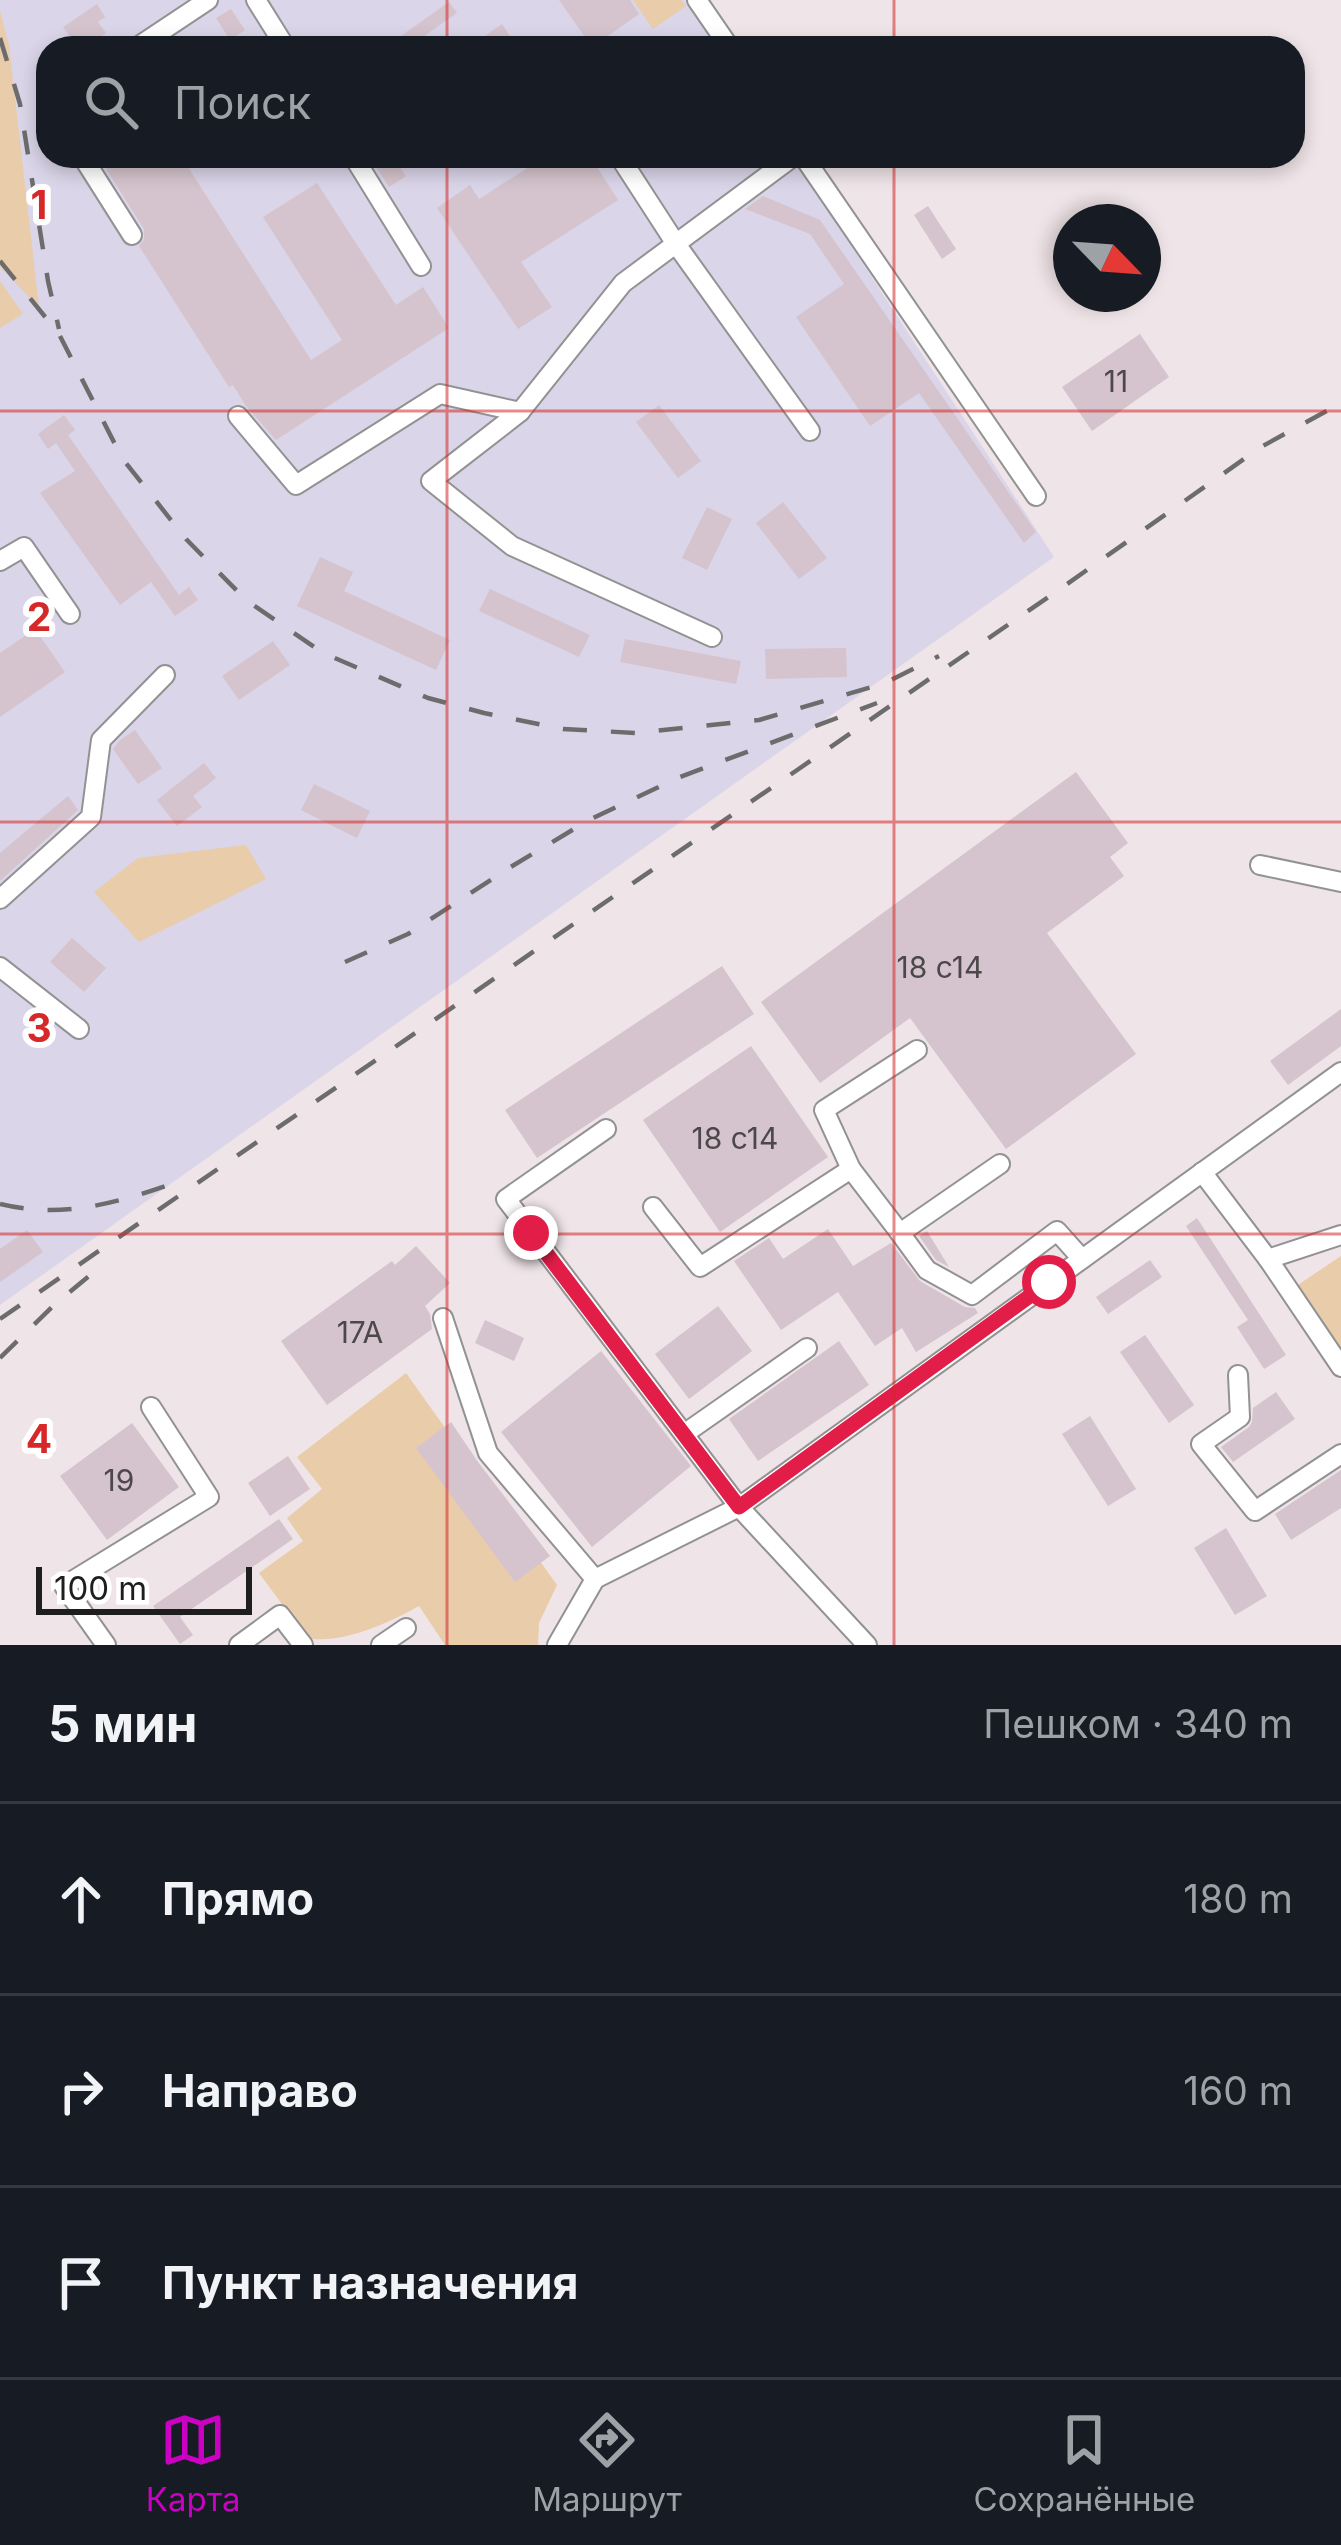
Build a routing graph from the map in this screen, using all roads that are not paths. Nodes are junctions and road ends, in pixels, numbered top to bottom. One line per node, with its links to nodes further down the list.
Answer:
1 (208, 0): 4 (street)
2 (256, 0): 5 (street)
3 (697, 0): 6 (street)
4 (154, 36)
5 (278, 36)
6 (722, 36)
7 (90, 168): 12 (street)
8 (360, 168): 14 (street)
9 (627, 168): 13 (street)
10 (782, 168): 13 (street)
11 (807, 168): 18 (street)
12 (132, 235)
13 (676, 244): 15 (street); 17 (street)
14 (421, 266)
15 (520, 412): 16 (street); 21 (street)
16 (238, 416)
17 (810, 430)
18 (1036, 496)
19 (0, 562): 20 (street)
20 (70, 614)
21 (712, 638)
22 (165, 675): 25 (street)
23 (1260, 865): 24 (street)
24 (1341, 882)
25 (0, 898)
26 (0, 967): 27 (street)
27 (79, 1029)
28 (916, 1050): 32 (street)
29 (1341, 1072): 33 (street)
30 (606, 1129): 44 (street)
31 (1000, 1164): 35 (street)
32 (851, 1169): 34 (street); 35 (street)
33 (1202, 1172): 37 (street); 38 (street)
34 (653, 1208)
35 (900, 1234): 37 (street)
36 (1341, 1235): 38 (street)
37 (1082, 1258): 46 (street)
38 (1268, 1259): 41 (street)
39 (443, 1318): 47 (street)
40 (807, 1348): 44 (street)
41 (1341, 1367)
42 (1238, 1375): 45 (street)
43 (151, 1407): 49 (street)
44 (684, 1434): 46 (street)
45 (1341, 1454)
46 (739, 1507): 47 (street); 54 (street)
47 (595, 1579): 53 (street)
48 (406, 1628): 52 (street)
49 (106, 1645)
50 (239, 1645): 51 (street)
51 (303, 1645)
52 (381, 1645)
53 (557, 1645)
54 (867, 1645)

